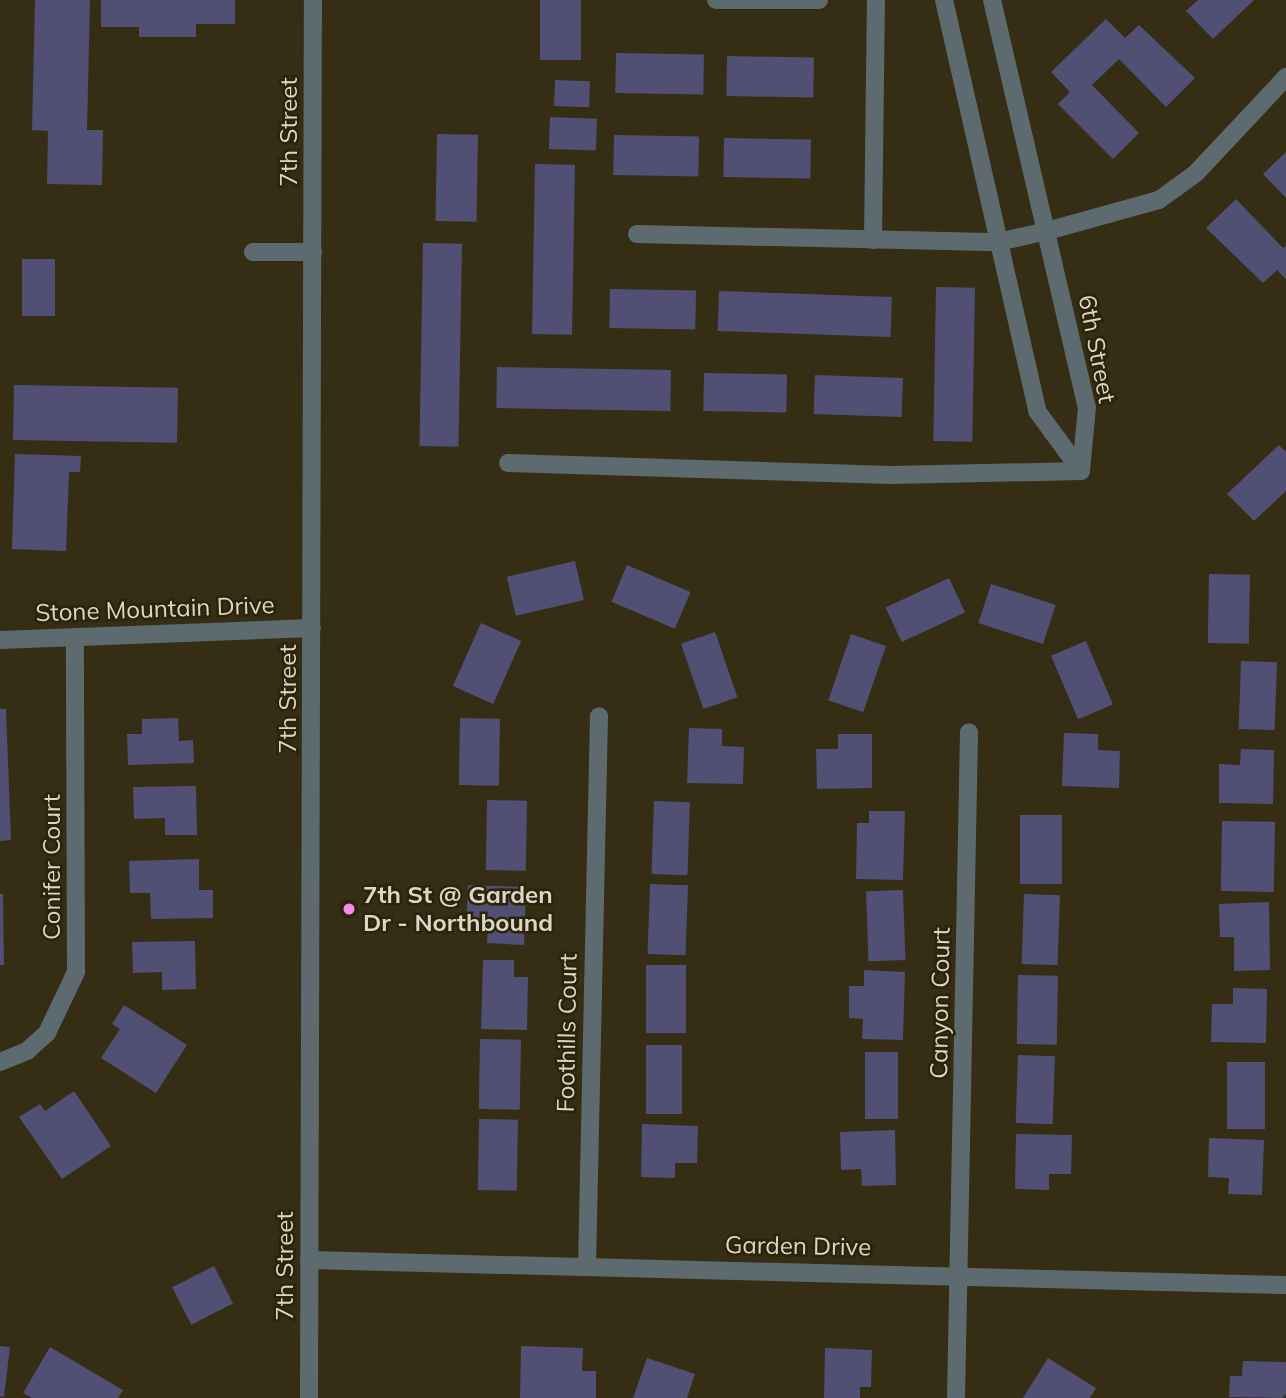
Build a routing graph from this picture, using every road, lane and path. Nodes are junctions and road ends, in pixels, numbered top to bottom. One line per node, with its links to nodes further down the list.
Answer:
1 (313, 0): 13 (street, 7th Street)
2 (716, 0): 3 (street)
3 (819, 0)
4 (876, 0): 10 (street)
5 (944, 0): 11 (street)
6 (992, 0): 8 (street, 6th Street)
7 (1286, 77): 8 (street)
8 (1047, 231): 11 (street); 15 (street, 6th Street)
9 (636, 234): 10 (street)
10 (873, 240): 11 (street)
11 (998, 242): 15 (street)
12 (253, 252): 13 (street)
13 (313, 252): 16 (street, 7th Street)
14 (508, 463): 15 (street)
15 (1081, 471)
16 (312, 628): 17 (street, Stone Mountain Drive); 22 (street, 7th Street)
17 (75, 637): 18 (street, Stone Mountain Drive); 21 (street, Conifer Court)
18 (0, 640)
19 (599, 716): 23 (street, Foothills Court)
20 (969, 732): 24 (street, Canyon Court)
21 (0, 1062)
22 (309, 1261): 23 (street, Garden Drive); 26 (street, 7th Street)
23 (587, 1266): 24 (street, Garden Drive)
24 (960, 1275): 25 (street, Garden Drive); 27 (street, Canyon Court)
25 (1286, 1285)
26 (309, 1398)
27 (956, 1398)

